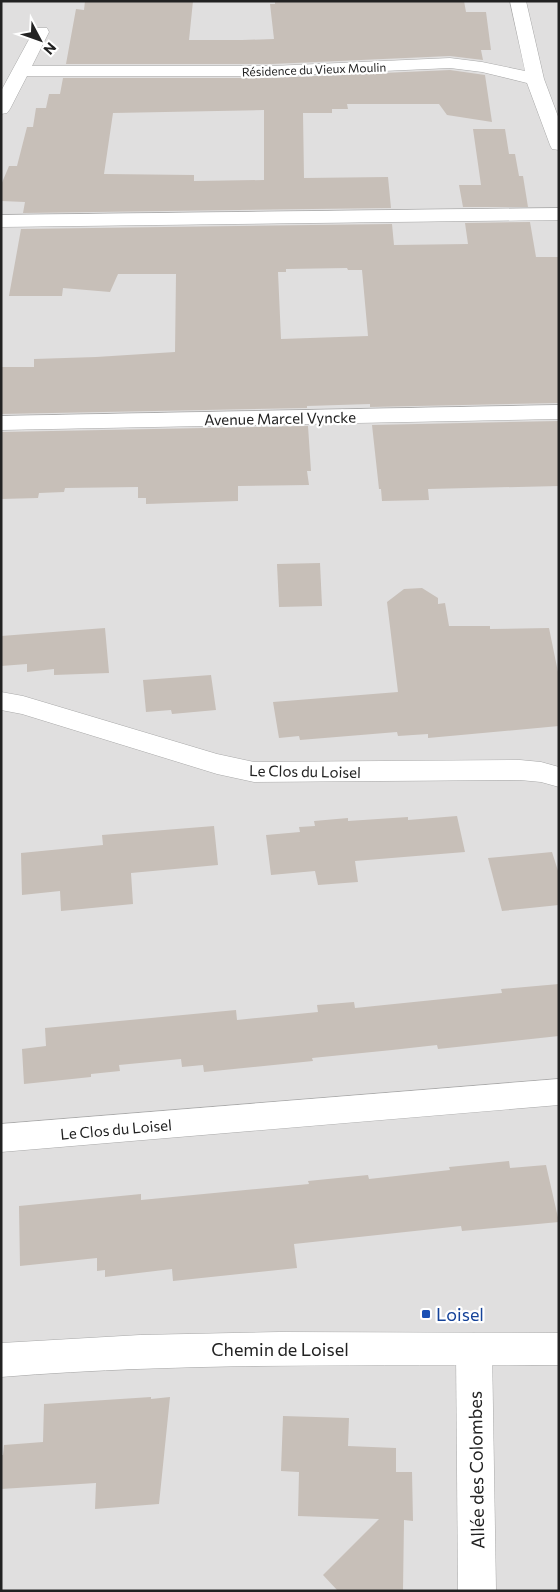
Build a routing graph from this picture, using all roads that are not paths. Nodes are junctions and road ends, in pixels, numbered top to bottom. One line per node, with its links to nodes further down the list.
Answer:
1 (518, 1): 4 (street)
2 (41, 32): 3 (street)
3 (21, 71): 4 (street, Résidence du Vieux Moulin); 5 (street)
4 (534, 79): 6 (street)
5 (1, 109)
6 (559, 145)
7 (559, 214): 8 (street)
8 (1, 221)
9 (559, 412): 10 (street, Avenue Marcel Vyncke)
10 (1, 423)
11 (1, 701): 12 (street, Le Clos du Loisel)
12 (559, 776)
13 (559, 1092): 14 (street, Le Clos du Loisel)
14 (1, 1138)
15 (474, 1349): 16 (street, Chemin de Loisel); 17 (street, Chemin de Loisel); 18 (street, Allée des Colombes)
16 (559, 1349)
17 (1, 1360)
18 (477, 1591)

